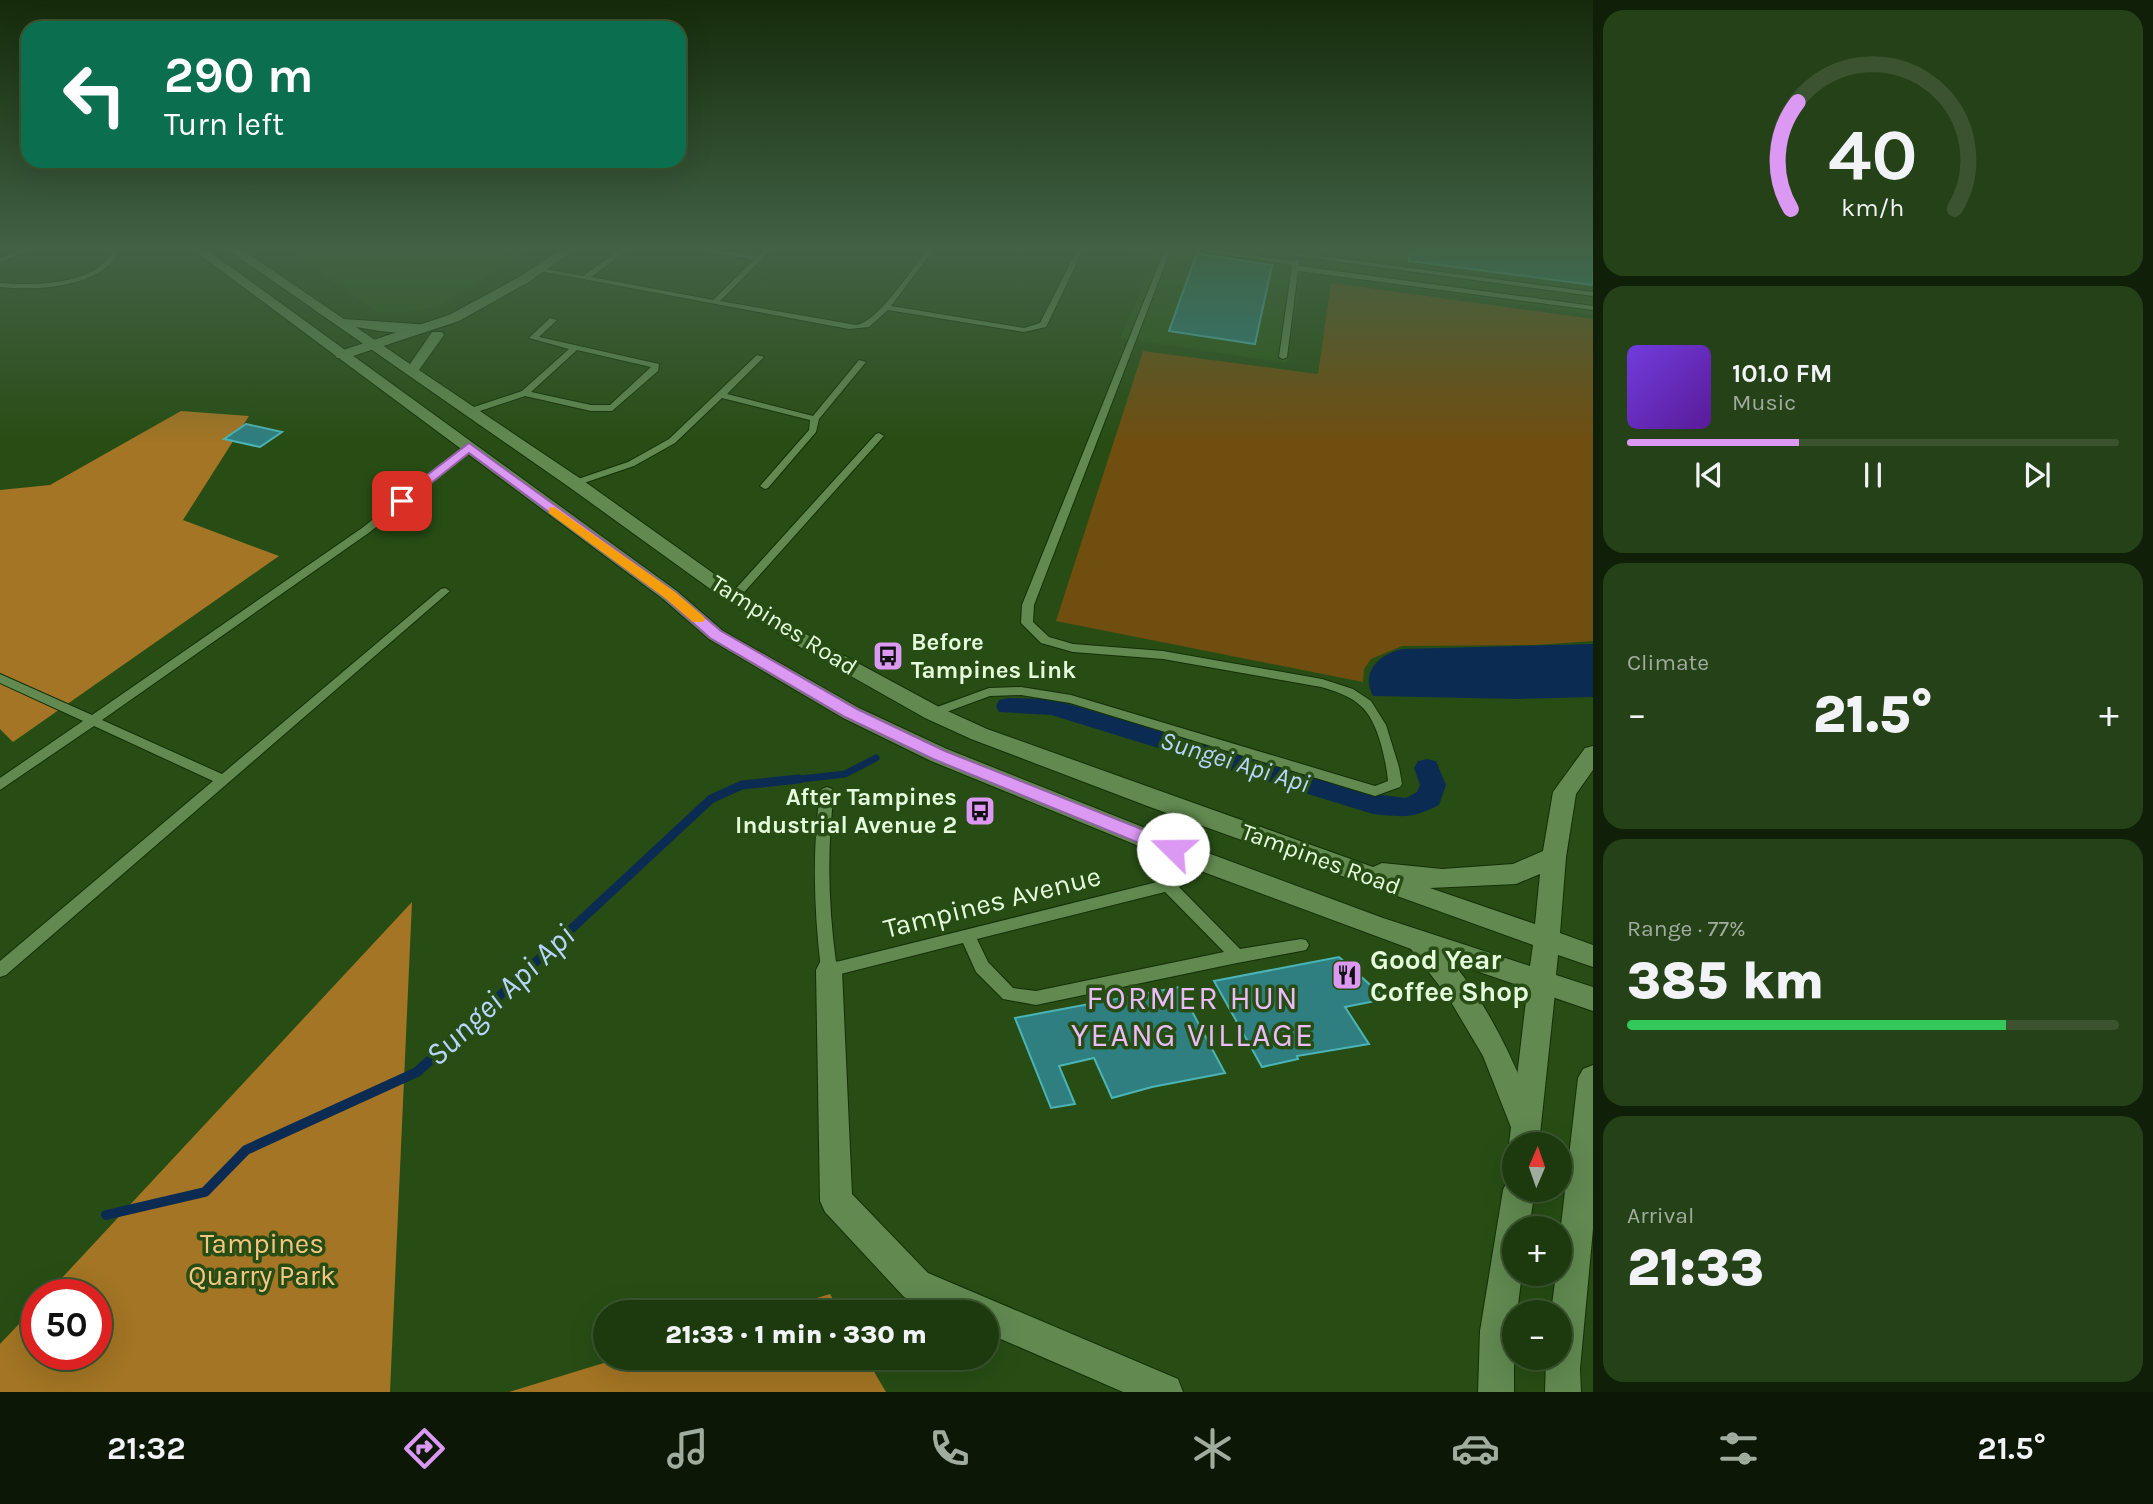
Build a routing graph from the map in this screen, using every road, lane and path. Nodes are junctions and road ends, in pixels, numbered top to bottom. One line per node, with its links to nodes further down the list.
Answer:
1 (286, 314): 17 (main road, Tampines Road)
2 (330, 314): 11 (main road, Tampines Road)
3 (487, 314): 12 (main road)
4 (780, 314): 5 (lane)
5 (878, 314)
6 (927, 314): 7 (lane)
7 (1048, 314)
8 (1142, 314): 31 (lane)
9 (1289, 314): 16 (lane)
10 (553, 320): 14 (lane)
11 (340, 321): 12 (main road); 13 (main road, Tampines Road)
12 (432, 332): 13 (main road); 19 (main road)
13 (378, 348): 17 (main road); 19 (main road, Tampines Road)
14 (575, 348): 20 (lane); 20 (lane)
15 (760, 357): 21 (lane)
16 (1283, 357)
17 (346, 358): 25 (main road, Tampines Road)
18 (862, 362): 23 (lane)
19 (411, 373): 22 (main road, Tampines Road)
20 (525, 393): 22 (lane)
21 (722, 395): 23 (lane); 26 (lane)
22 (468, 412): 26 (main road, Tampines Road)
23 (815, 419): 27 (lane)
24 (879, 436): 29 (lane)
25 (469, 447): 32 (lane); 38 (main road, Tampines Road)
26 (575, 483): 29 (main road, Tampines Road)
27 (765, 486)
28 (444, 591): 34 (lane)
29 (734, 597): 31 (main road, Tampines Road)
30 (0, 678): 32 (lane)
31 (933, 713): 39 (main road, Tampines Road)
32 (89, 721): 34 (lane); 35 (lane)
33 (1593, 754): 37 (main road)
34 (223, 780): 47 (lane)
35 (0, 785)
36 (827, 792): 48 (lane)
37 (1554, 857): 39 (main road); 43 (main road)
38 (1199, 860): 40 (lane, Tampines Avenue); 42 (main road, Tampines Road)
39 (1353, 870): 43 (main road, Tampines Road)
40 (1168, 885): 41 (lane, Tampines Avenue); 45 (lane)
41 (967, 935): 45 (lane); 48 (lane, Tampines Avenue)
42 (1420, 941): 49 (main road, Tampines Road); 53 (main road)
43 (1546, 941): 46 (main road, Tampines Road); 49 (main road)
44 (1301, 945): 45 (lane)
45 (1237, 956)
46 (1593, 956)
47 (0, 970)
48 (829, 970): 56 (main road)
49 (1542, 984): 50 (main road, Tampines Road); 54 (main road)
50 (1593, 999)
51 (1593, 1078): 52 (main road)
52 (1591, 1120): 60 (main road)
53 (1524, 1132)
54 (1525, 1132)
55 (1517, 1202): 59 (main road)
56 (951, 1300)
57 (999, 1321): 58 (main road)
58 (1165, 1392)
59 (1496, 1392)
60 (1563, 1392)

